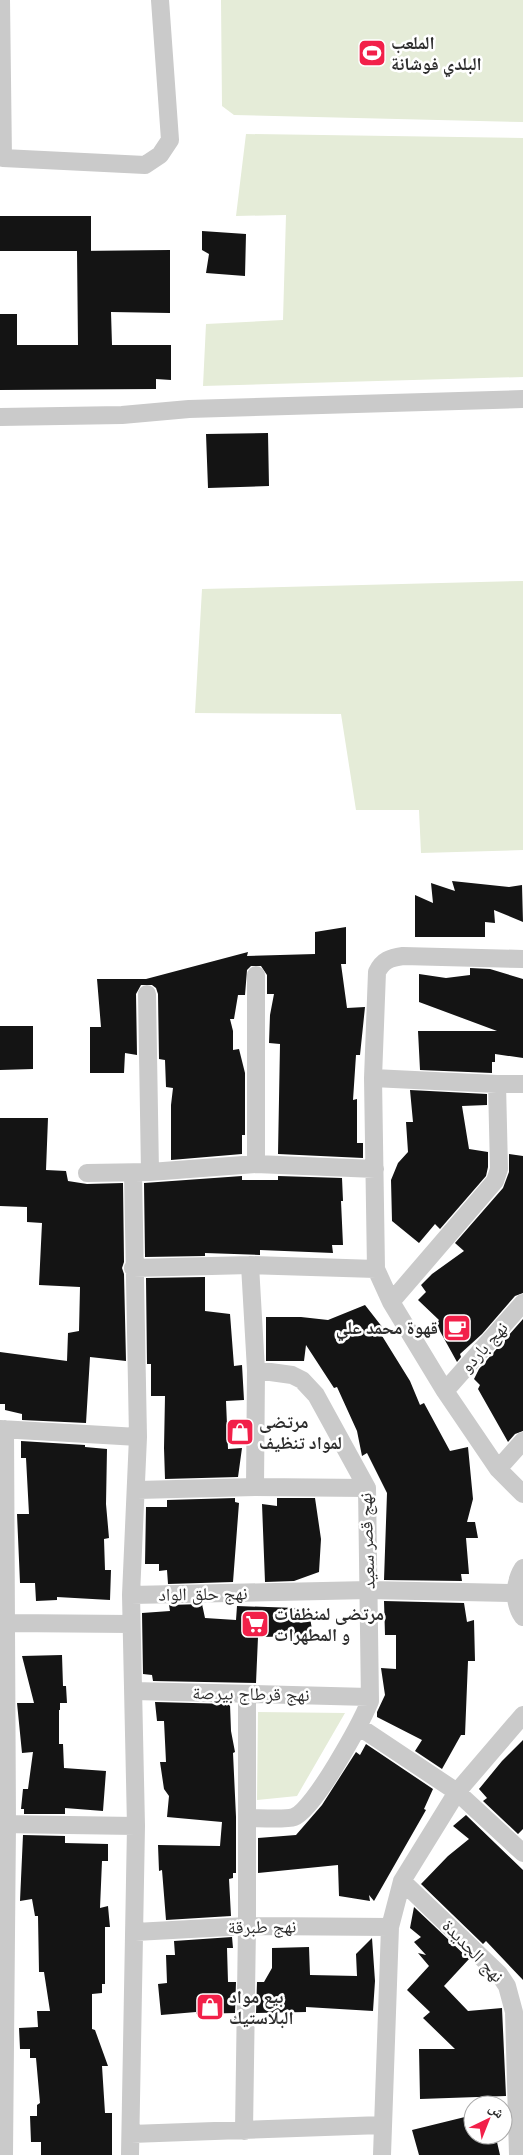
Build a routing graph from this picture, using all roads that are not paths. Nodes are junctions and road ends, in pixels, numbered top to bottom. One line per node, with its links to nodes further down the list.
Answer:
1 (1, 0): 3 (street)
2 (160, 0): 3 (street)
3 (2, 158)
4 (523, 399): 5 (street)
5 (0, 417)
6 (523, 959): 9 (street)
7 (256, 974): 12 (street)
8 (147, 994): 15 (street)
9 (373, 1078): 10 (street); 13 (street)
10 (497, 1084): 11 (street); 19 (street)
11 (523, 1084)
12 (256, 1164): 13 (street); 15 (street)
13 (375, 1169): 18 (street)
14 (87, 1173): 15 (street)
15 (142, 1173): 17 (street)
16 (250, 1265): 17 (street); 18 (street); 21 (street)
17 (133, 1268): 24 (street)
18 (376, 1269): 19 (street)
19 (391, 1302): 22 (street)
20 (523, 1303): 22 (street, نهج باردو)
21 (256, 1370): 27 (street); 28 (street, نهج قصر سعيد)
22 (445, 1391): 26 (street)
23 (3, 1429): 24 (street); 36 (street)
24 (138, 1437): 29 (street)
25 (523, 1441): 26 (street)
26 (498, 1469): 30 (street)
27 (254, 1487): 28 (street); 29 (street)
28 (367, 1488): 32 (street, نهج قصر سعيد)
29 (137, 1490): 34 (street)
30 (523, 1494)
31 (523, 1568): 33 (street)
32 (369, 1590): 33 (street, نهج حلق الواد); 34 (street, نهج حلق الواد); 40 (street, نهج قصر سعيد)
33 (515, 1593): 35 (street)
34 (131, 1595): 37 (street)
35 (523, 1617)
36 (6, 1623): 37 (street); 45 (street)
37 (131, 1624): 38 (street)
38 (134, 1691): 39 (street, نهج قرطاج بيرصة); 46 (street)
39 (247, 1694): 40 (street, نهج قرطاج بيرصة); 44 (street)
40 (369, 1697): 42 (street, نهج قصر سعيد)
41 (523, 1716): 43 (street)
42 (358, 1726): 43 (street); 44 (street, نهج قصر سعيد)
43 (457, 1792): 47 (street); 48 (street)
44 (248, 1818): 49 (street)
45 (4, 1824): 46 (street); 55 (street)
46 (136, 1826): 51 (street)
47 (523, 1854)
48 (402, 1881): 50 (street); 58 (street, نهج الجديدة)
49 (247, 1926): 50 (street, نهج طبرقة); 51 (street, نهج طبرقة); 53 (street)
50 (390, 1927): 52 (street)
51 (134, 1932): 54 (street)
52 (382, 2125): 53 (street); 57 (street)
53 (244, 2131): 54 (street)
54 (131, 2134): 56 (street)
55 (4, 2155)
56 (130, 2155)
57 (382, 2155)
58 (518, 2155)

